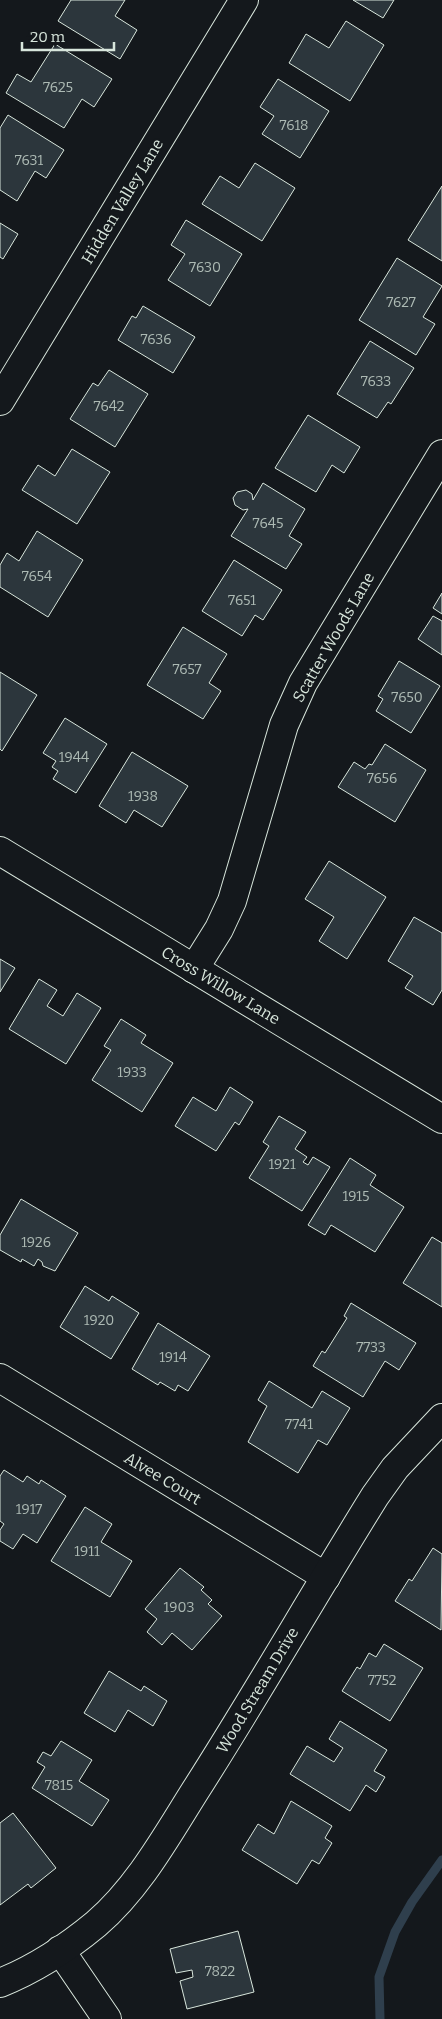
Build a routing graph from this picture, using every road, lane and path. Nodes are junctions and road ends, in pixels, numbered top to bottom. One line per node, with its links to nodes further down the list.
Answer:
1 (244, 0): 2 (street, Hidden Valley Lane)
2 (0, 401)
3 (442, 454): 5 (street, Scatter Woods Lane)
4 (0, 851): 5 (street, Cross Willow Lane)
5 (194, 968): 6 (street, Cross Willow Lane)
6 (442, 1119)
7 (0, 1378): 9 (street, Alvee Court)
8 (442, 1418): 9 (street, Wood Stream Drive)
9 (326, 1577): 10 (street, Wood Stream Drive)
10 (60, 1950): 11 (street, Wood Stream Drive); 12 (street)
11 (0, 1983)
12 (107, 2019)

